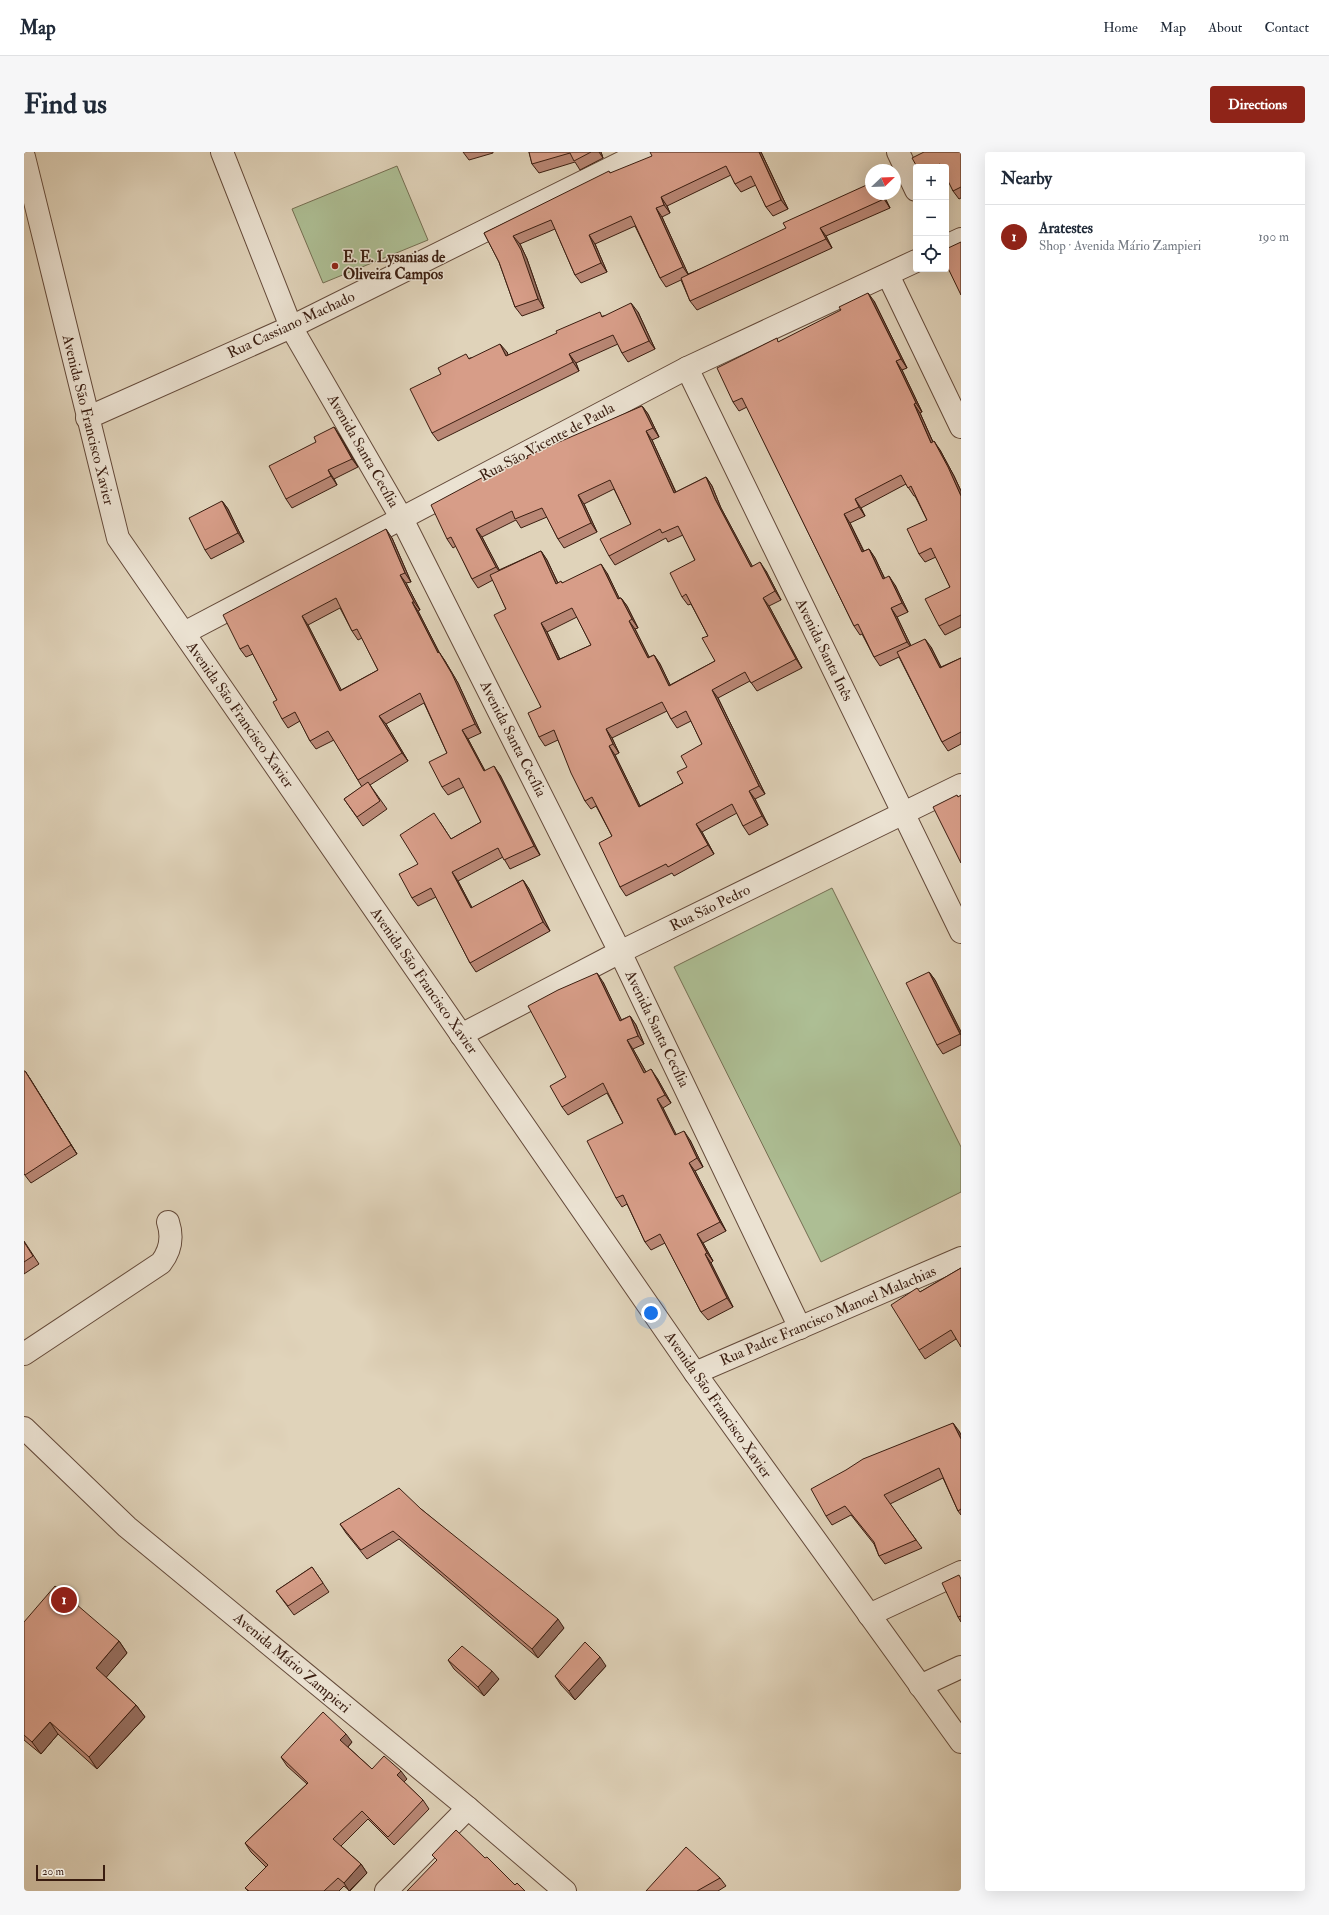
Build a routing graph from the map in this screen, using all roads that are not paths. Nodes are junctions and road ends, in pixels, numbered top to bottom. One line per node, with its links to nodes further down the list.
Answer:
1 (222, 152): 10 (street, Avenida Santa Cecília)
2 (643, 152): 10 (street, Rua Cassiano Machado)
3 (898, 152): 5 (street)
4 (24, 157): 12 (street, Avenida São Francisco Xavier)
5 (913, 184)
6 (961, 239): 7 (street)
7 (949, 245)
8 (913, 262): 9 (street, Rua São Vicente de Paula)
9 (888, 275): 11 (street, Rua São Vicente de Paula); 13 (street)
10 (291, 327): 12 (street, Rua Cassiano Machado); 14 (street, Avenida Santa Cecília)
11 (687, 368): 14 (street, Rua São Vicente de Paula); 17 (street, Avenida Santa Inês)
12 (87, 418): 15 (street, Avenida São Francisco Xavier)
13 (961, 427)
14 (402, 519): 15 (street, Rua São Vicente de Paula); 19 (street, Avenida Santa Cecília)
15 (184, 633): 20 (street, Avenida São Francisco Xavier)
16 (961, 785): 17 (street, Rua São Pedro)
17 (904, 813): 18 (street, Avenida Santa Inês); 19 (street, Rua São Pedro)
18 (961, 932)
19 (620, 952): 20 (street, Rua São Pedro); 23 (street, Avenida Santa Cecília)
20 (461, 1035): 25 (street, Avenida São Francisco Xavier)
21 (168, 1222): 24 (street)
22 (961, 1258): 23 (street, Rua Padre Francisco Manoel Malachias)
23 (800, 1328): 25 (street, Rua Padre Francisco Manoel Malachias)
24 (24, 1354)
25 (695, 1373): 28 (street, Avenida São Francisco Xavier)
26 (24, 1428): 32 (street, Avenida Mário Zampieri)
27 (961, 1572): 28 (street)
28 (869, 1615): 30 (street, Avenida São Francisco Xavier)
29 (961, 1667): 30 (street)
30 (920, 1686): 31 (street, Avenida São Francisco Xavier)
31 (961, 1742)
32 (468, 1808): 33 (street); 34 (street, Avenida Mário Zampieri)
33 (386, 1891)
34 (565, 1891)

